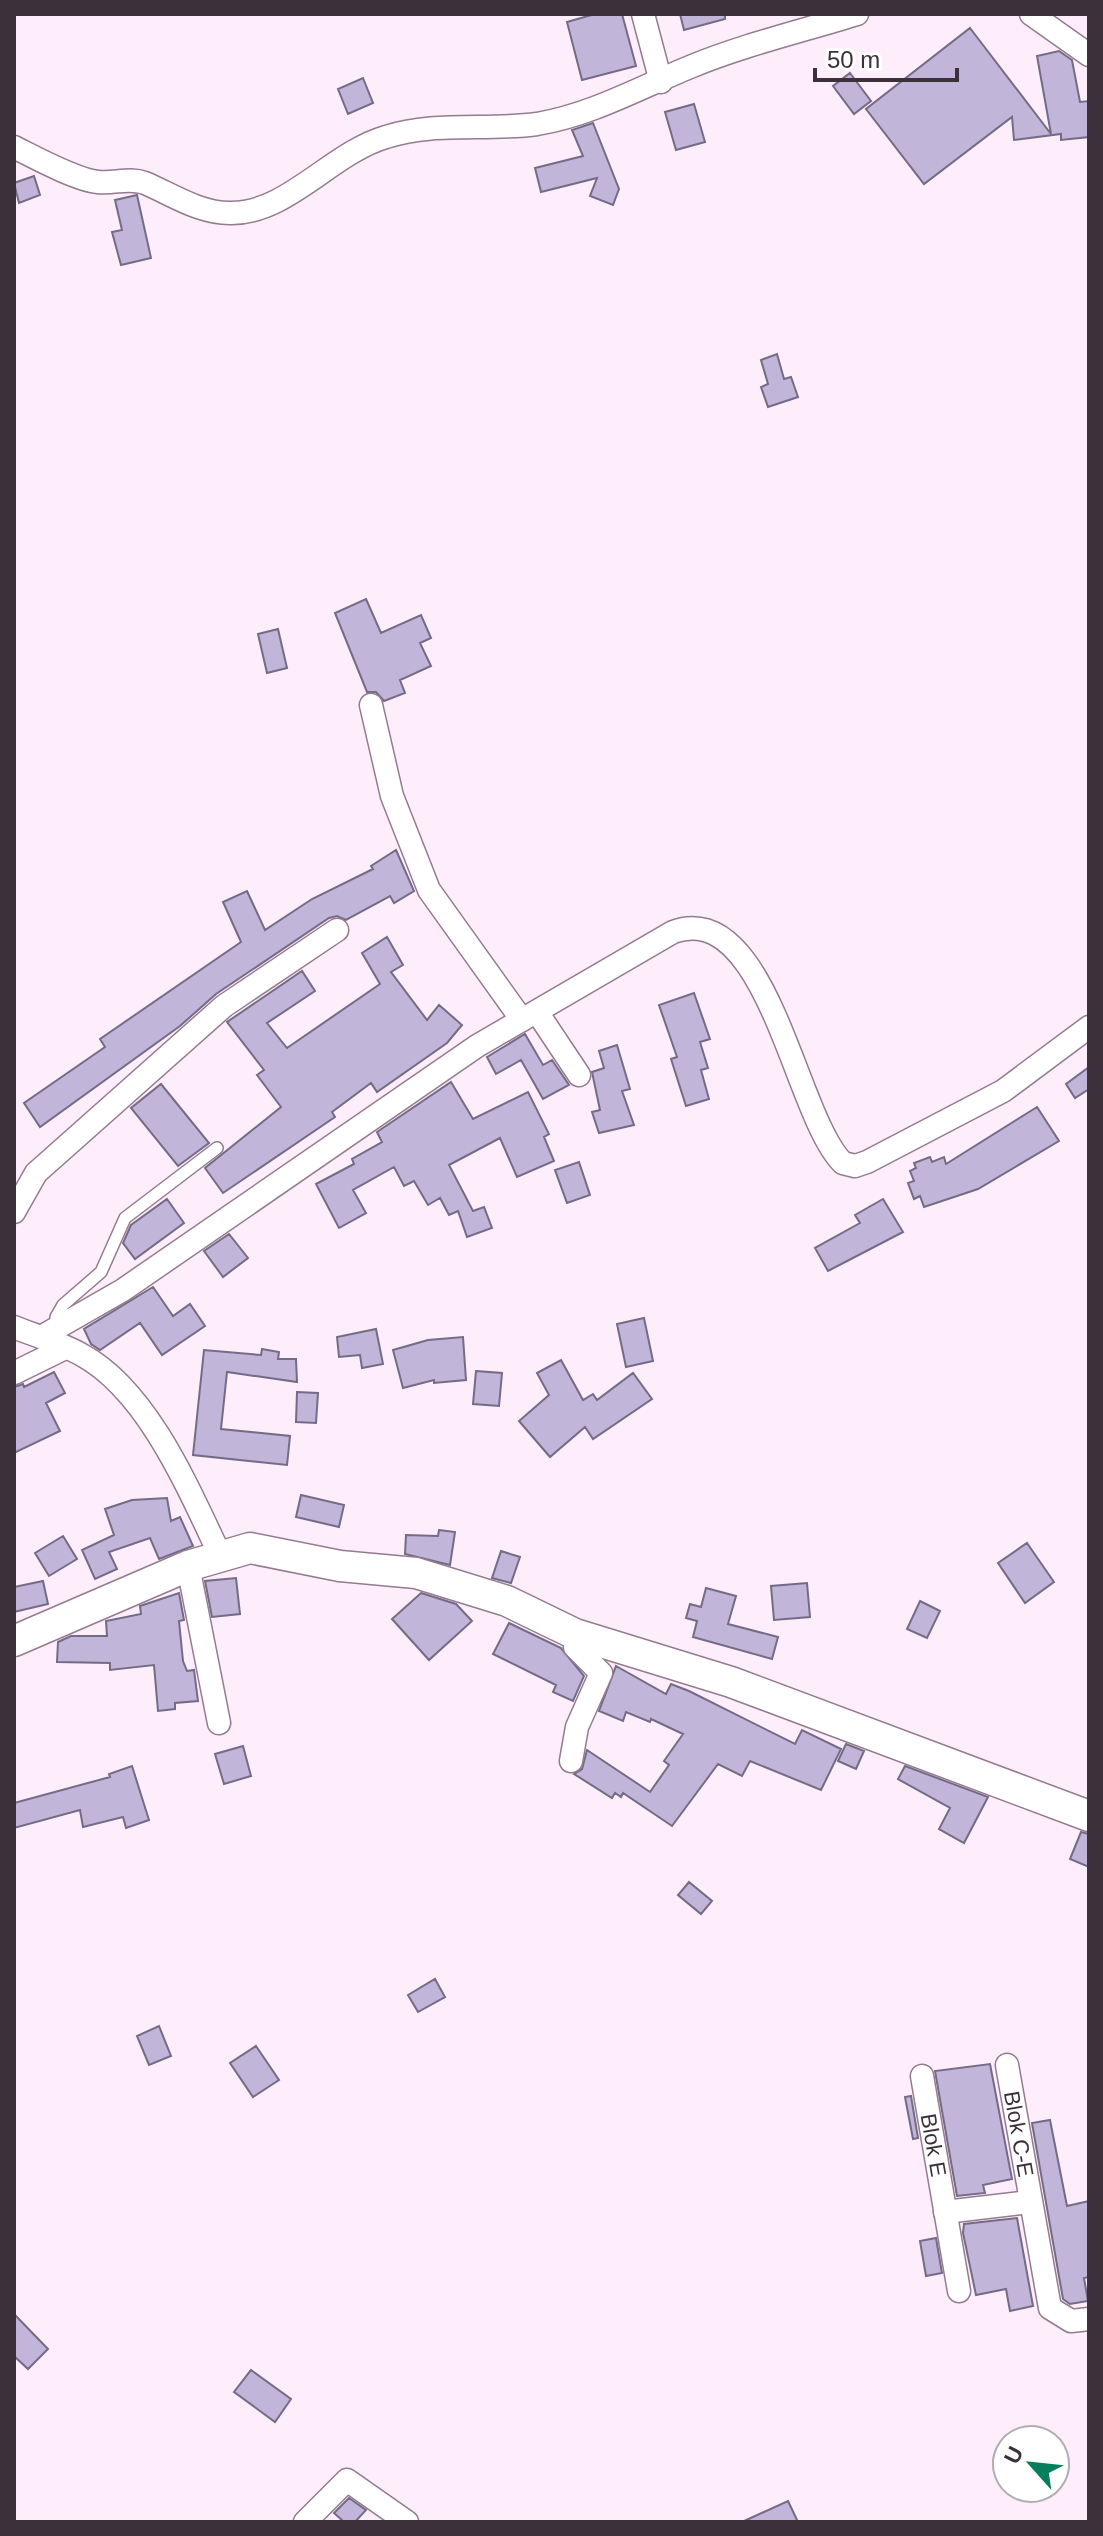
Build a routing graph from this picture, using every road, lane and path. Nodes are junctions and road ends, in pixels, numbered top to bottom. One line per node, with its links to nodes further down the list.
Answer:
1 (643, 14): 5 (street)
2 (857, 14): 5 (street)
3 (1031, 14): 4 (street)
4 (1089, 55)
5 (661, 82): 6 (street)
6 (16, 152)
7 (371, 705): 9 (street)
8 (337, 930): 13 (street)
9 (529, 1016): 10 (street); 11 (street); 15 (street)
10 (1089, 1027)
11 (579, 1075)
12 (217, 1148): 15 (lane)
13 (14, 1212)
14 (14, 1327): 15 (street)
15 (54, 1338): 16 (street); 17 (street)
16 (14, 1373)
17 (220, 1555): 18 (street); 19 (street)
18 (188, 1566): 20 (street); 21 (street)
19 (575, 1634): 22 (street); 23 (street)
20 (14, 1641)
21 (219, 1723)
22 (571, 1761)
23 (1089, 1816)
24 (1007, 2065): 26 (street, Blok C-E)
25 (922, 2076): 27 (street, Blok E)
26 (1029, 2202): 27 (street); 29 (street, Blok C-E)
27 (945, 2212): 28 (street, Blok E)
28 (959, 2291)
29 (1089, 2319)
30 (305, 2522): 31 (street)
31 (407, 2522)

